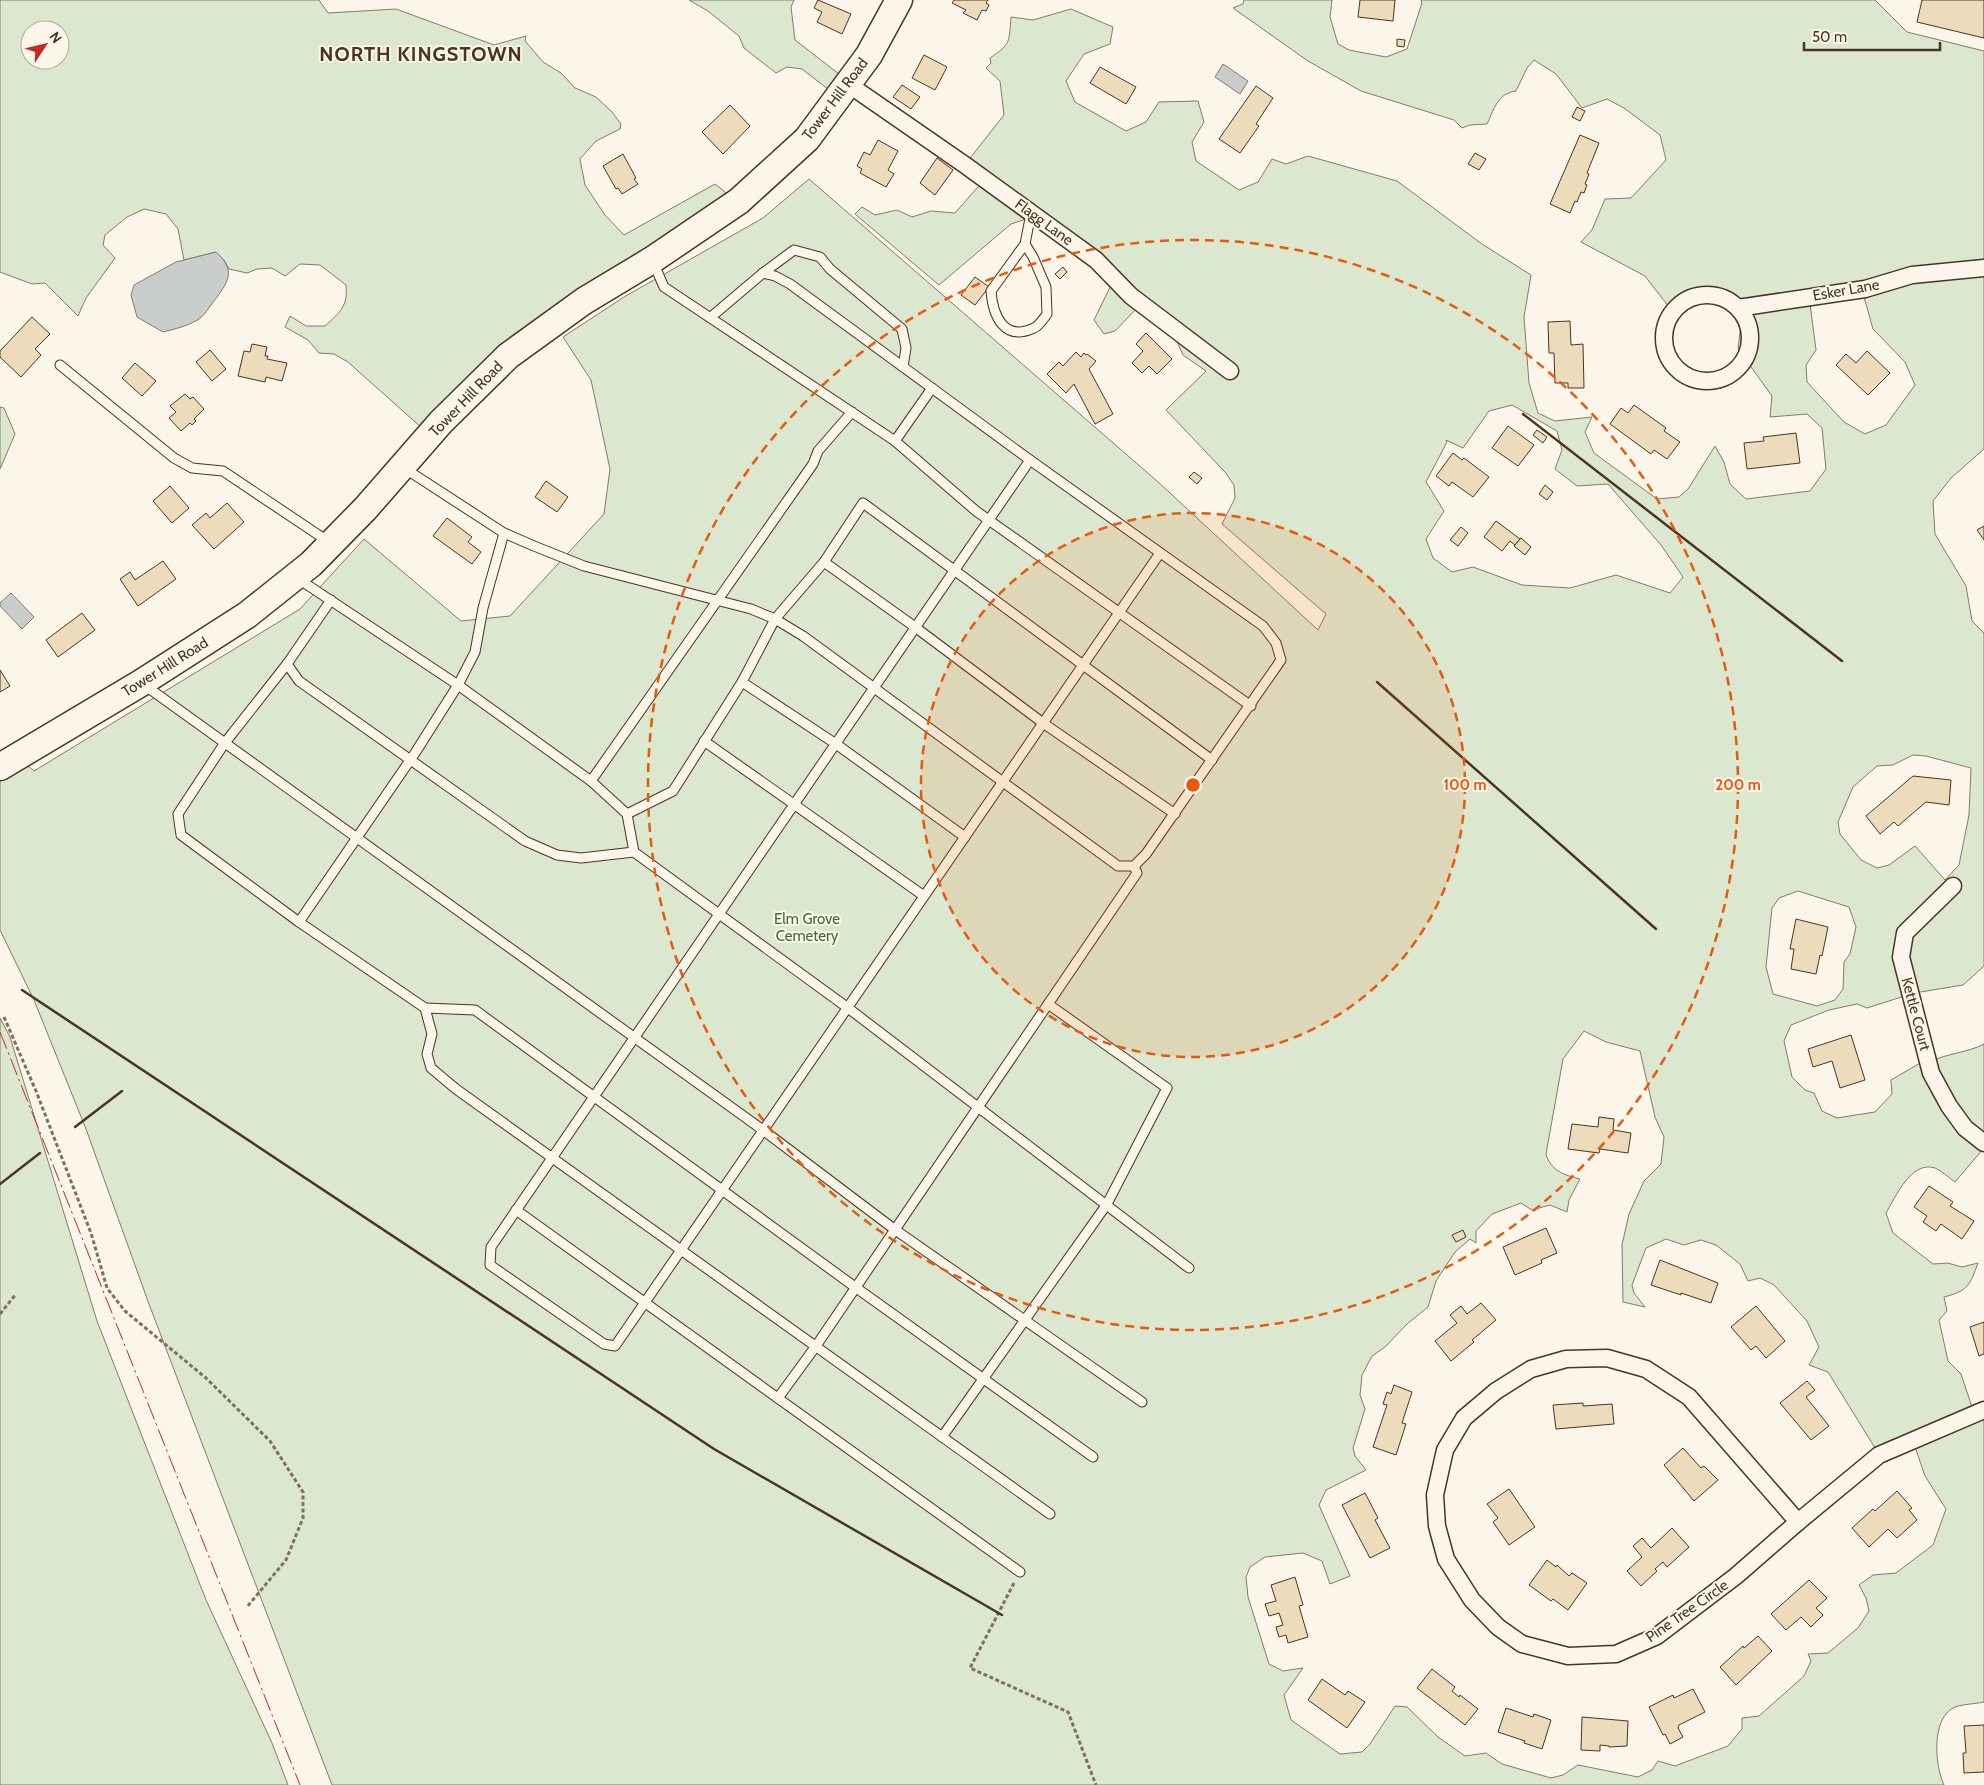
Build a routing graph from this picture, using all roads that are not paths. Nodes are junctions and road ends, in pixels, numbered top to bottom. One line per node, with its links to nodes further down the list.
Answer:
1 (899, 0): 2 (main road, Tower Hill Road)
2 (848, 84): 3 (street, Flagg Lane); 5 (main road, Tower Hill Road)
3 (1031, 213): 4 (lane); 12 (street, Flagg Lane)
4 (1025, 244): 4 (lane)
5 (652, 260): 9 (lane); 17 (main road, Tower Hill Road)
6 (1984, 268): 8 (street, Esker Lane)
7 (762, 273): 9 (lane); 11 (lane); 11 (lane)
8 (1738, 308): 8 (street)
9 (711, 318): 14 (lane)
10 (60, 365): 20 (lane)
11 (903, 367): 13 (lane)
12 (1230, 371)
13 (932, 388): 15 (lane); 16 (lane)
14 (852, 412): 15 (lane); 26 (lane)
15 (895, 441): 18 (lane)
16 (1030, 460): 18 (lane); 21 (lane)
17 (402, 467): 19 (lane); 20 (main road, Tower Hill Road)
18 (989, 520): 23 (lane); 27 (lane)
19 (504, 533): 26 (lane); 34 (lane)
20 (331, 543): 24 (main road, Tower Hill Road)
21 (1160, 553): 27 (lane); 36 (lane)
22 (824, 562): 23 (lane); 28 (lane); 29 (lane)
23 (954, 571): 29 (lane); 31 (lane)
24 (295, 577): 25 (lane); 33 (main road, Tower Hill Road)
25 (331, 600): 30 (lane); 34 (lane)
26 (716, 600): 28 (lane); 44 (lane)
27 (1119, 612): 31 (lane); 36 (lane)
28 (775, 619): 32 (lane); 35 (lane)
29 (916, 627): 35 (lane); 37 (lane)
30 (287, 664): 39 (lane); 41 (lane)
31 (1083, 664): 37 (lane); 42 (lane)
32 (742, 682): 38 (lane); 40 (lane)
33 (141, 683): 39 (lane); 43 (main road, Tower Hill Road)
34 (458, 685): 41 (lane); 44 (lane)
35 (874, 688): 40 (lane); 45 (lane)
36 (1251, 706): 42 (lane)
37 (1043, 723): 45 (lane); 48 (lane)
38 (704, 740): 46 (lane); 47 (lane)
39 (224, 744): 50 (lane); 56 (lane)
40 (836, 744): 46 (lane); 49 (lane)
41 (409, 760): 50 (lane); 51 (lane)
42 (1212, 760): 48 (lane)
43 (0, 767)
44 (591, 781): 47 (lane)
45 (1003, 782): 49 (lane); 52 (lane)
46 (795, 804): 54 (lane); 55 (lane)
47 (627, 814): 51 (lane)
48 (1175, 814): 52 (lane)
49 (965, 837): 54 (lane)
50 (355, 838): 56 (lane); 60 (lane)
51 (634, 852): 55 (lane)
52 (1134, 866): 57 (lane)
53 (1953, 886): 64 (street, Kettle Court)
54 (924, 896): 59 (lane)
55 (719, 914): 59 (lane); 60 (lane)
56 (299, 922): 58 (lane)
57 (1048, 1004): 62 (lane); 67 (lane)
58 (425, 1008): 61 (lane); 65 (lane)
59 (848, 1008): 62 (lane); 63 (lane)
60 (634, 1038): 61 (lane); 63 (lane)
61 (595, 1097): 65 (lane); 66 (lane)
62 (979, 1106): 67 (lane); 69 (lane)
63 (763, 1130): 66 (lane); 69 (lane)
64 (1984, 1142)
65 (552, 1158): 68 (lane); 70 (lane)
66 (723, 1189): 70 (lane); 72 (lane)
67 (1107, 1204): 71 (lane); 74 (lane)
68 (516, 1210): 73 (lane); 73 (lane)
69 (894, 1230): 72 (lane); 74 (lane)
70 (681, 1250): 73 (lane); 75 (lane)
71 (1189, 1268)
72 (856, 1287): 75 (lane); 76 (lane)
73 (645, 1303): 77 (lane)
74 (1025, 1320): 76 (lane); 78 (lane)
75 (816, 1346): 77 (lane); 80 (lane)
76 (984, 1378): 80 (lane); 81 (lane)
77 (778, 1398): 84 (lane)
78 (1142, 1402)
79 (1984, 1410): 83 (street, Pine Tree Circle)
80 (942, 1437): 82 (lane)
81 (1094, 1457)
82 (1050, 1514)
83 (1798, 1522): 83 (street, Pine Tree Circle)
84 (1020, 1572)

